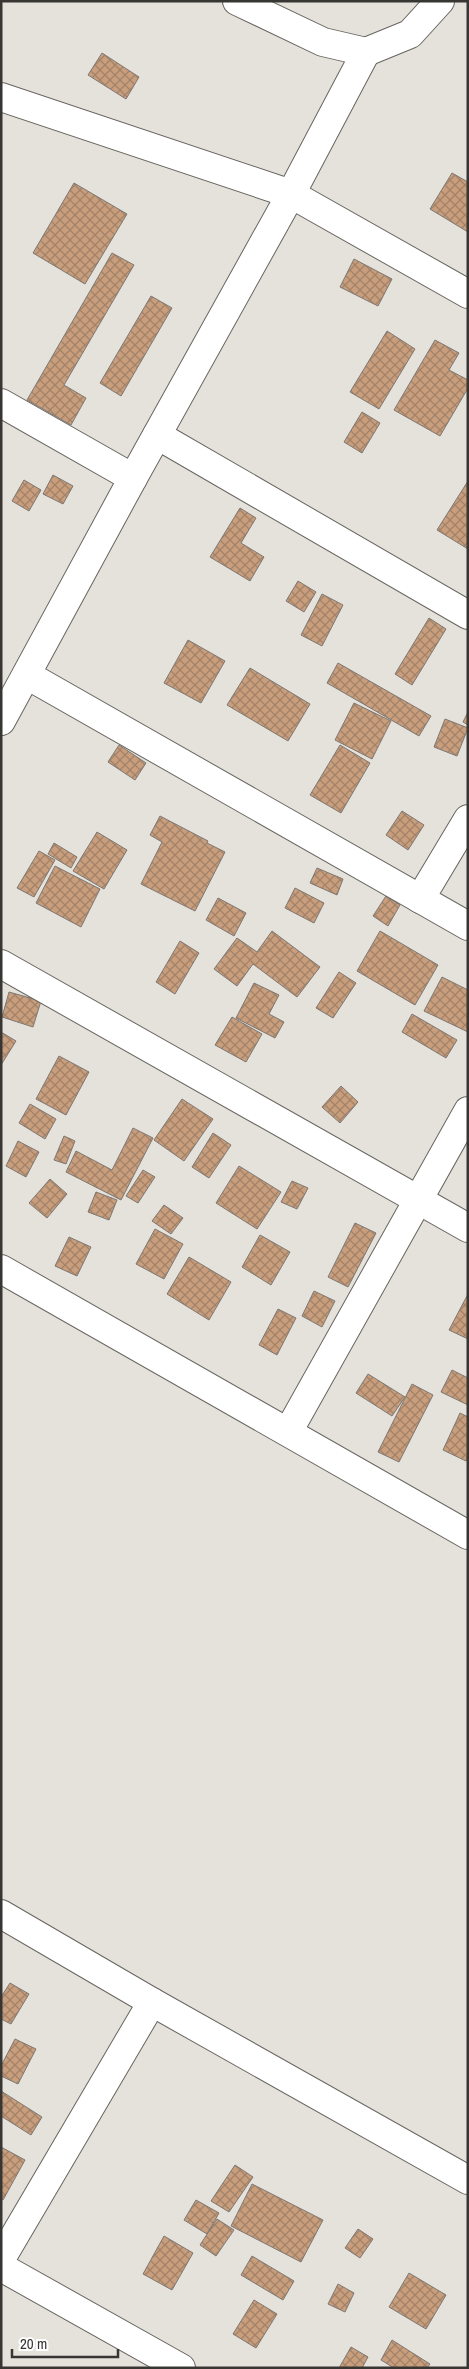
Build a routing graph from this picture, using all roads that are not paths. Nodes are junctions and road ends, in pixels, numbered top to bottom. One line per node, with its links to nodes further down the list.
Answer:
1 (237, 1): 3 (street)
2 (440, 1): 3 (street)
3 (366, 52): 5 (street)
4 (1, 97): 5 (street)
5 (291, 194): 6 (street); 8 (street)
6 (468, 294)
7 (1, 403): 9 (street)
8 (156, 435): 9 (street); 10 (street)
9 (133, 478): 11 (street)
10 (468, 615)
11 (27, 675): 12 (street); 14 (street)
12 (2, 716)
13 (468, 819): 14 (street)
14 (420, 899): 15 (street)
15 (468, 926)
16 (1, 964): 18 (street)
17 (468, 1111): 18 (street)
18 (418, 1200): 19 (street); 21 (street)
19 (468, 1228)
20 (1, 1269): 21 (street)
21 (288, 1432): 22 (street)
22 (468, 1535)
23 (1, 1914): 24 (street)
24 (152, 2002): 25 (street); 26 (street)
25 (468, 2180)
26 (1, 2259)
27 (1, 2267): 28 (street)
28 (181, 2368)

